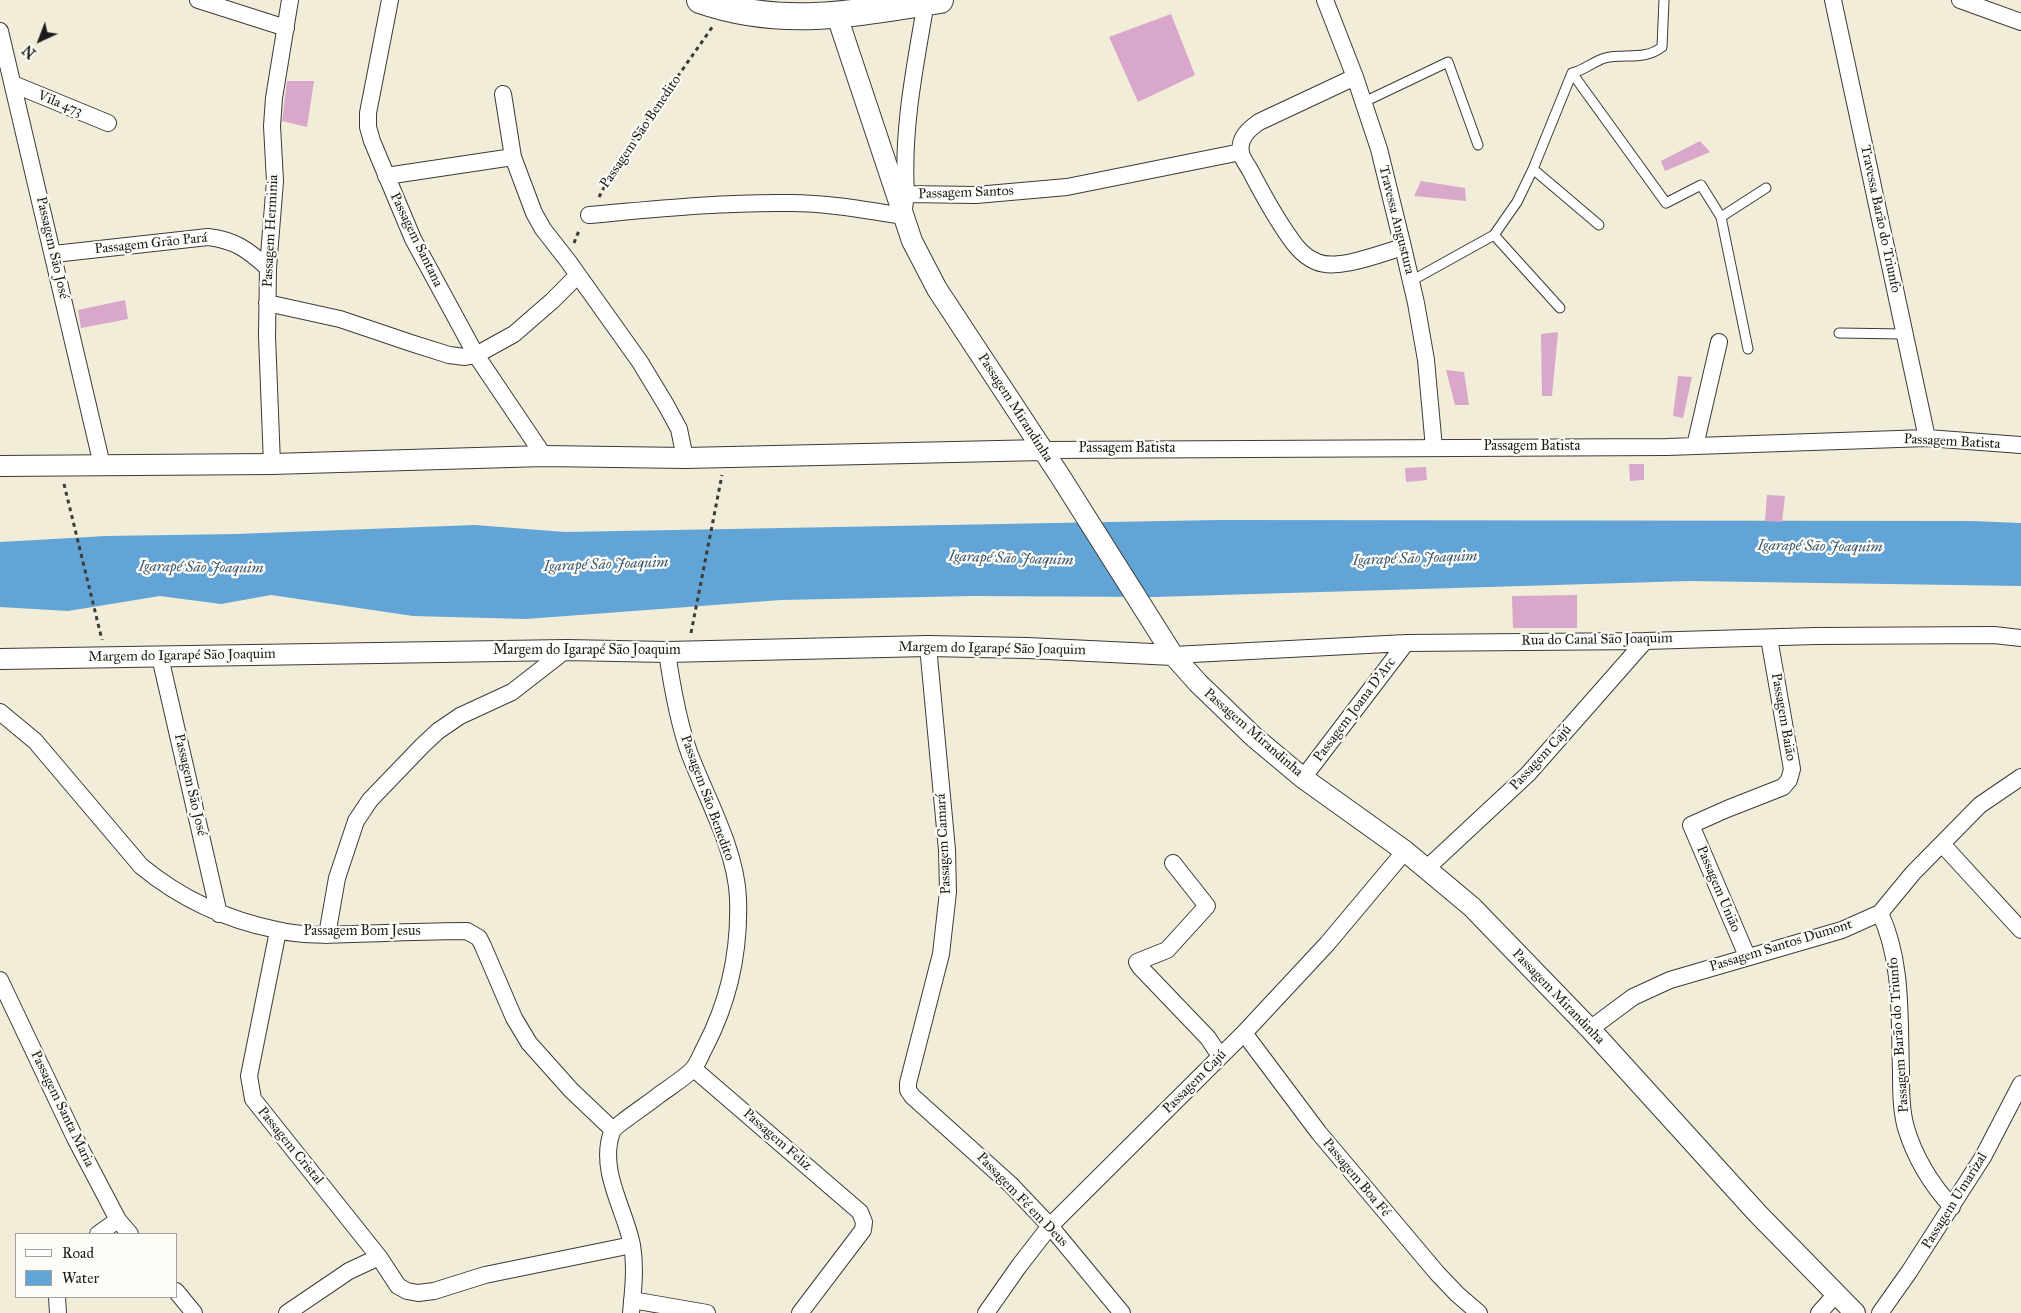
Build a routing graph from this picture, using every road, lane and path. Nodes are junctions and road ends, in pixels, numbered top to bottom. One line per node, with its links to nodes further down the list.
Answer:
1 (198, 0): 14 (street)
2 (290, 0): 14 (street, Passagem Herminia)
3 (390, 0): 26 (street, Passagem Santana)
4 (700, 0): 12 (main road)
5 (1325, 0): 17 (street, Travessa Angustura)
6 (1664, 0): 16 (lane)
7 (1833, 0): 43 (street, Travessa Barão do Triunfo)
8 (1960, 0): 13 (street)
9 (933, 1): 11 (main road); 28 (street)
10 (763, 8): 11 (main road); 12 (main road)
11 (835, 8): 30 (street, Passagem Mirandinha)
12 (725, 9): 29 (path, Passagem São Benedito)
13 (2021, 22)
14 (286, 28): 37 (street, Passagem Herminia)
15 (0, 30): 18 (street, Passagem São José)
16 (1572, 73): 25 (lane); 31 (lane)
17 (1356, 77): 20 (street, Travessa Angustura); 23 (street)
18 (13, 84): 21 (street, Vila 473); 35 (street, Passagem São José)
19 (503, 94): 24 (street)
20 (1364, 102): 22 (lane); 34 (street, Travessa Angustura)
21 (108, 123)
22 (1478, 145)
23 (1241, 152): 28 (street, Passagem Santos); 34 (street)
24 (513, 157): 26 (street); 36 (street)
25 (1533, 169): 32 (lane); 33 (lane)
26 (386, 176): 46 (street, Passagem Santana)
27 (1766, 188): 31 (lane)
28 (906, 194): 30 (street, Passagem Santos)
29 (589, 215): 30 (street, Passagem Santos); 36 (path, Passagem São Benedito)
30 (903, 216): 51 (street, Passagem Mirandinha)
31 (1721, 217): 45 (lane)
32 (1599, 225)
33 (1494, 235): 39 (lane); 41 (lane)
34 (1403, 247): 39 (street, Travessa Angustura)
35 (54, 254): 37 (street, Passagem Grão Pará); 58 (street, Passagem São José)
36 (568, 261): 38 (street)
37 (268, 268): 40 (street, Passagem Herminia)
38 (578, 275): 46 (street); 54 (street)
39 (1411, 281): 50 (street, Travessa Angustura)
40 (268, 303): 46 (street); 55 (street, Passagem Herminia)
41 (1560, 308)
42 (1839, 332): 43 (lane)
43 (1904, 334): 47 (street, Travessa Barão do Triunfo)
44 (1719, 342): 49 (street)
45 (1748, 348)
46 (476, 355): 52 (street, Passagem Santana)
47 (1927, 438): 48 (street, Passagem Batista); 49 (street, Passagem Batista)
48 (2021, 445)
49 (1695, 446): 50 (street, Passagem Batista)
50 (1434, 448): 51 (street, Passagem Batista)
51 (1043, 450): 53 (street); 66 (street, Passagem Mirandinha)
52 (544, 456): 54 (street); 55 (street)
53 (725, 457): 54 (street); 59 (path)
54 (685, 458)
55 (272, 464): 58 (street)
56 (0, 466): 57 (street)
57 (60, 466): 58 (street); 60 (path)
58 (102, 466)
59 (696, 608)
60 (99, 625)
61 (1769, 638): 62 (street, Rua do Canal São Joaquim); 63 (street, Rua do Canal São Joaquim); 74 (street, Passagem Baião)
62 (2021, 638)
63 (1645, 640): 64 (street, Rua do Canal São Joaquim); 78 (street, Passagem Cajú)
64 (1406, 643): 66 (street, Rua do Canal São Joaquim); 73 (street, Passagem Joana D’Arc)
65 (928, 646): 66 (street, Margem do Igarapé São Joaquim); 68 (street, Margem do Igarapé São Joaquim); 91 (street, Passagem Camará)
66 (1169, 649): 73 (street, Passagem Mirandinha)
67 (566, 650): 68 (street, Margem do Igarapé São Joaquim); 69 (street, Margem do Igarapé São Joaquim); 83 (street)
68 (668, 652): 89 (street, Passagem São Benedito)
69 (160, 656): 70 (street, Margem do Igarapé São Joaquim); 80 (street, Passagem São José)
70 (0, 659)
71 (0, 712): 80 (street, Passagem Bom Jesus)
72 (2021, 777): 75 (street, Passagem Santos Dumont)
73 (1304, 778): 76 (street, Passagem Mirandinha)
74 (1693, 823): 84 (street, Passagem União)
75 (1942, 844): 79 (street, Passagem Santos Dumont); 81 (street)
76 (1405, 851): 78 (street, Passagem Mirandinha); 87 (street, Passagem Cajú)
77 (1173, 863): 88 (street)
78 (1427, 868): 86 (street, Passagem Mirandinha)
79 (1880, 913): 84 (street, Passagem Santos Dumont); 93 (street, Passagem Barão do Triunfo)
80 (219, 914): 82 (street, Passagem Bom Jesus)
81 (2021, 930)
82 (278, 931): 83 (street, Passagem Bom Jesus); 99 (street, Passagem Cristal)
83 (327, 935): 92 (street, Passagem Bom Jesus)
84 (1747, 956): 86 (street, Passagem Santos Dumont)
85 (0, 980): 94 (street, Passagem Santa Maria)
86 (1590, 1029): 101 (street, Passagem Mirandinha)
87 (1244, 1033): 88 (street, Passagem Cajú); 111 (street, Passagem Boa Fé)
88 (1220, 1056): 95 (street, Passagem Cajú)
89 (694, 1069): 92 (street, Passagem São Benedito); 108 (street, Passagem Feliz)
90 (2021, 1084): 93 (street, Passagem Umarizal)
91 (912, 1096): 95 (street, Passagem Fé em Deus)
92 (613, 1130): 98 (street)
93 (1952, 1207): 114 (street, Passagem Umarizal)
94 (118, 1220): 96 (street); 97 (street, Passagem Santa Maria)
95 (1050, 1226): 109 (street, Passagem Cajú); 110 (street, Passagem Fé em Deus)
96 (99, 1233)
97 (129, 1233)
98 (632, 1245): 99 (street, Passagem Cristal); 103 (street)
99 (379, 1257): 106 (street)
100 (178, 1293): 105 (street)
101 (1836, 1294): 112 (street); 113 (street, Passagem Mirandinha)
102 (57, 1298): 104 (street)
103 (632, 1307): 107 (street)
104 (58, 1313)
105 (194, 1313)
106 (287, 1313)
107 (707, 1313)
108 (800, 1313)
109 (986, 1313)
110 (1122, 1313)
111 (1479, 1313)
112 (1819, 1313)
113 (1855, 1313)
114 (1880, 1313)

